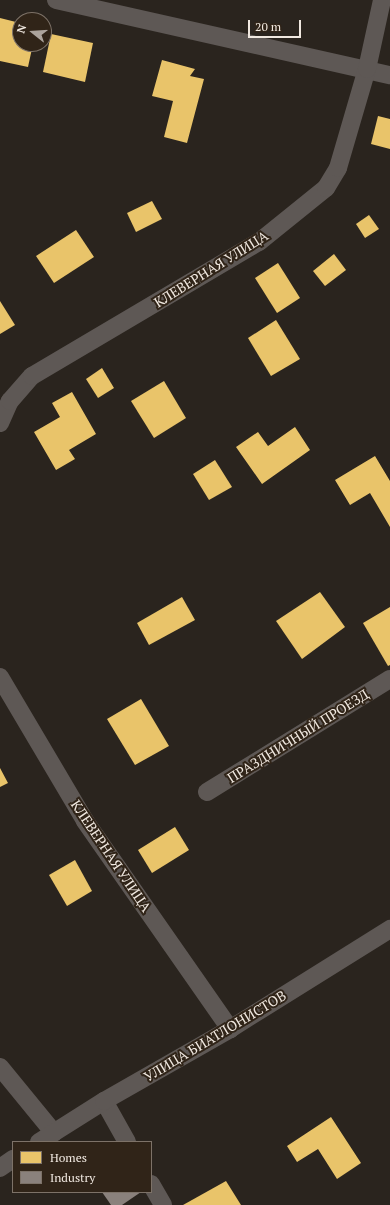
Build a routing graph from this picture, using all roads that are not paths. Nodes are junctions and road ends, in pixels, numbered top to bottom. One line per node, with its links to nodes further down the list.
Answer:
1 (56, 0): 3 (street)
2 (382, 0): 3 (street, КЛЕВЕРНАЯ УЛИЦА)
3 (367, 69): 4 (street); 5 (street, КЛЕВЕРНАЯ УЛИЦА)
4 (390, 75)
5 (5, 400): 6 (street, КЛЕВЕРНАЯ УЛИЦА)
6 (0, 423)
7 (0, 677): 11 (street, КЛЕВЕРНАЯ УЛИЦА)
8 (390, 679): 9 (street, ПРАЗДНИЧНЫЙ ПРОЕЗД)
9 (207, 792)
10 (390, 929): 11 (street, УЛИЦА БИАТЛОНИСТОВ)
11 (230, 1029): 13 (street, УЛИЦА БИАТЛОНИСТОВ)
12 (0, 1067): 14 (street)
13 (104, 1101): 14 (street, УЛИЦА БИАТЛОНИСТОВ); 15 (street)
14 (47, 1137)
15 (126, 1141)
16 (12, 1160): 17 (street)
17 (0, 1168)
18 (152, 1186): 19 (street)
19 (163, 1205)

